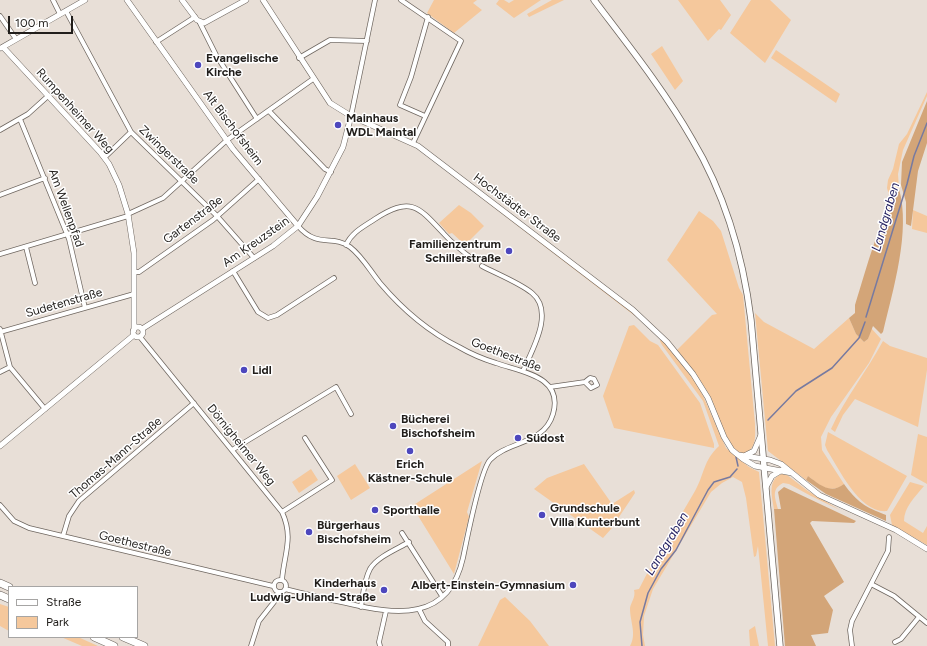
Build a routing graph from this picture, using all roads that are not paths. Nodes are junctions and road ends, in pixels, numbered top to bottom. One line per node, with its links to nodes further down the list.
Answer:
1 (53, 0): 11 (street)
2 (85, 0): 10 (street)
3 (127, 0): 17 (street, Alt Bischofsheim)
4 (182, 0): 13 (street)
5 (246, 0): 15 (street)
6 (375, 0): 18 (street)
7 (401, 0): 14 (street)
8 (594, 0): 67 (main road)
9 (264, 1): 20 (street, Hochstädter Straße)
10 (66, 11): 11 (street); 29 (street, Zwingerstraße)
11 (60, 14): 16 (street)
12 (0, 16): 16 (street)
13 (195, 17): 15 (street); 17 (street)
14 (428, 17): 25 (street); 25 (street)
15 (203, 23): 27 (street)
16 (16, 39): 19 (street)
17 (156, 42): 30 (street, Alt Bischofsheim)
18 (367, 42): 20 (street); 24 (street)
19 (2, 47): 22 (street, Rumpenheimer Weg)
20 (299, 58): 21 (street, Hochstädter Straße)
21 (313, 79): 23 (street); 24 (street, Hochstädter Straße)
22 (48, 96): 26 (street); 32 (street, Rumpenheimer Weg)
23 (269, 111): 27 (street); 33 (street)
24 (351, 116): 31 (street, Hochstädter Straße); 33 (street, Am Kreuzstein)
25 (425, 116): 31 (street)
26 (20, 119): 28 (street); 34 (street, Am Wellenpfad)
27 (257, 119): 30 (street)
28 (0, 130)
29 (131, 132): 32 (street); 36 (street, Zwingerstraße)
30 (227, 140): 35 (street, Alt Bischofsheim); 36 (street)
31 (413, 143): 71 (street, Hochstädter Straße)
32 (105, 157): 38 (street, Rumpenheimer Weg)
33 (330, 172): 40 (street, Am Kreuzstein)
34 (45, 178): 37 (street); 41 (street, Am Wellenpfad)
35 (259, 179): 39 (street, Gartenstraße); 40 (street, Alt Bischofsheim)
36 (182, 181): 38 (street); 39 (street, Zwingerstraße)
37 (0, 194)
38 (128, 215): 41 (street); 49 (street, Rumpenheimer Weg)
39 (217, 216): 45 (street, Zwingerstraße); 49 (street, Gartenstraße)
40 (298, 226): 42 (street); 45 (street, Am Kreuzstein)
41 (67, 234): 43 (street); 53 (street, Am Wellenpfad)
42 (346, 245): 46 (street); 60 (street, Goethestraße)
43 (26, 247): 44 (street); 51 (street)
44 (0, 254)
45 (254, 258): 48 (street, Am Kreuzstein)
46 (474, 260)
47 (482, 266): 60 (street)
48 (233, 271): 50 (street); 55 (street, Am Kreuzstein)
49 (135, 272): 52 (street, Rumpenheimer Weg)
50 (334, 278)
51 (35, 283)
52 (134, 294): 53 (street, Sudetenstraße); 54 (street, Rumpenheimer Weg)
53 (85, 308): 56 (street, Sudetenstraße)
54 (134, 313): 55 (street, Rumpenheimer Weg); 57 (street, Rumpenheimer Weg)
55 (141, 328): 57 (street, Am Kreuzstein); 58 (street)
56 (0, 331): 59 (street)
57 (134, 333): 58 (street); 65 (street)
58 (140, 337): 64 (street, Dörnigheimer Weg)
59 (10, 367): 61 (street); 65 (street)
60 (523, 371): 63 (street, Goethestraße)
61 (0, 372)
62 (585, 382): 63 (street)
63 (550, 387): 89 (street, Goethestraße)
64 (194, 403): 70 (street, Dörnigheimer Weg); 80 (street, Thomas-Mann-Straße)
65 (45, 409): 69 (street)
66 (351, 414): 70 (street)
67 (761, 435): 71 (street); 72 (main road)
68 (305, 438): 78 (street)
69 (0, 446)
70 (232, 450): 78 (street, Dörnigheimer Weg)
71 (741, 455): 72 (street); 73 (street, Hochstädter Straße)
72 (764, 459): 73 (main road); 75 (street)
73 (764, 468): 74 (street, Hochstädter Straße); 76 (main road)
74 (782, 470): 75 (street, Hochstädter Straße); 76 (street)
75 (792, 473): 83 (street)
76 (766, 487): 103 (main road)
77 (0, 504): 80 (street, Goethestraße)
78 (282, 512): 84 (street, Dörnigheimer Weg)
79 (402, 533): 82 (street)
80 (63, 536): 86 (street, Goethestraße)
81 (889, 537): 85 (street)
82 (409, 542): 89 (street); 90 (street)
83 (927, 549)
84 (282, 580): 86 (street); 87 (street)
85 (871, 584): 93 (street); 104 (street)
86 (273, 586): 88 (street)
87 (285, 589): 88 (street); 90 (street, Goethestraße)
88 (278, 592): 100 (street)
89 (442, 596): 91 (street, Goethestraße)
90 (361, 607): 92 (street, Goethestraße)
91 (419, 609): 92 (street, Goethestraße); 102 (street)
92 (386, 611): 101 (street)
93 (919, 617): 94 (street); 97 (street)
94 (927, 623)
95 (96, 638): 98 (highway)
96 (125, 638): 99 (highway)
97 (895, 642)
98 (114, 646)
99 (144, 646)
100 (251, 646)
101 (380, 646)
102 (448, 646)
103 (780, 646)
104 (852, 646)

